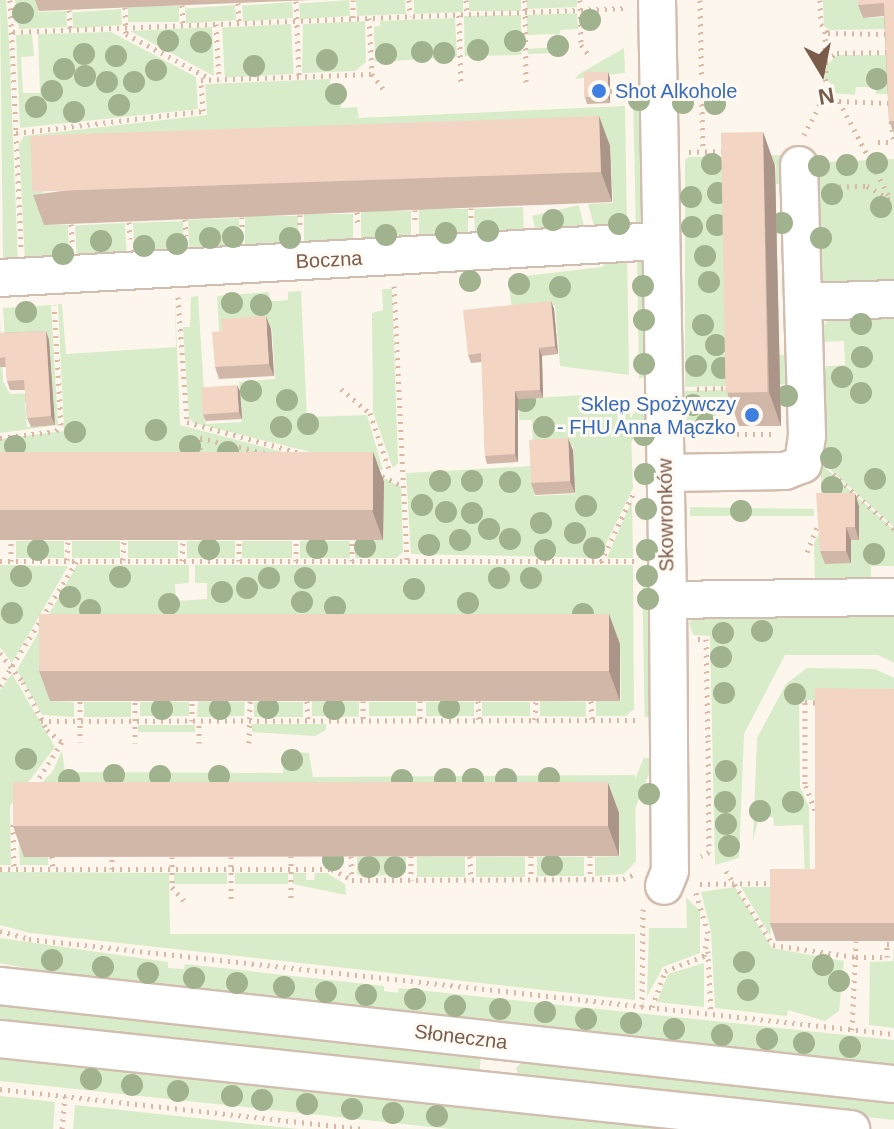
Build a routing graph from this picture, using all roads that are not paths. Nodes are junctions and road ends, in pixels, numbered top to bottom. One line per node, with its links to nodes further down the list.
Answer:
1 (657, 0): 3 (street, Skowronków)
2 (798, 165): 6 (street)
3 (659, 241): 4 (street, Boczna); 7 (street, Skowronków)
4 (10, 265)
5 (894, 299): 6 (street)
6 (804, 302): 7 (street)
7 (651, 480): 9 (street, Skowronków)
8 (894, 597): 9 (street)
9 (677, 600): 10 (street, Skowronków)
10 (677, 878)
11 (9, 985): 13 (street, Słoneczna)
12 (0, 1039): 15 (street)
13 (526, 1044): 14 (street, Słoneczna); 15 (street)
14 (894, 1084)
15 (520, 1094): 16 (street)
16 (851, 1129)

